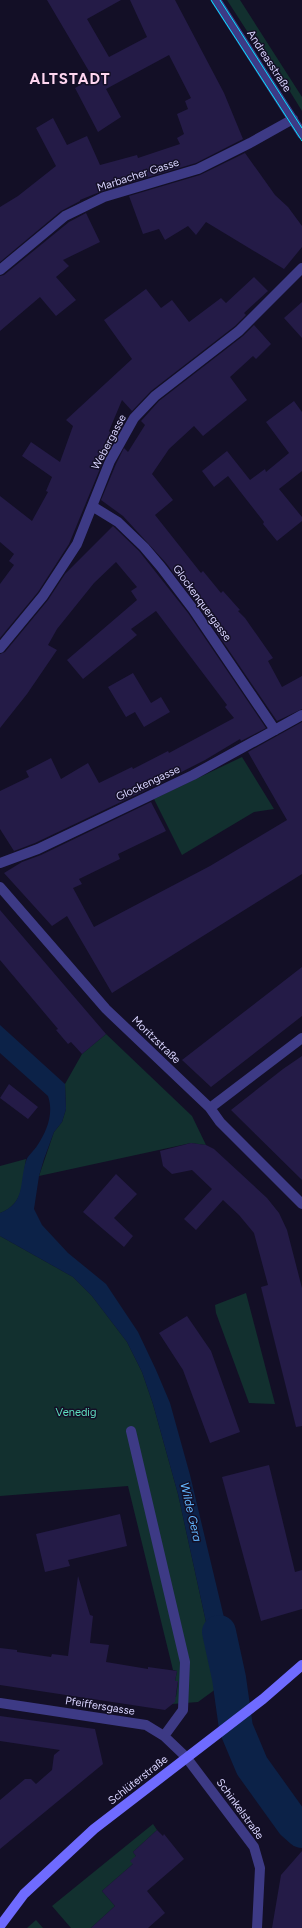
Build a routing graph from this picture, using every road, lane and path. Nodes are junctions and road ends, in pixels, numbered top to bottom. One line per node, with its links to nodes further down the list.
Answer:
1 (216, 0): 2 (street, Andreasstraße)
2 (293, 119): 3 (street, Andreasstraße); 5 (street, Marbacher Gasse)
3 (302, 134)
4 (302, 268): 6 (street, Webergasse)
5 (0, 270)
6 (92, 506): 7 (street, Webergasse); 9 (street, Glockenquergasse)
7 (0, 648)
8 (302, 715): 9 (street, Glockengasse)
9 (275, 730): 10 (street, Glockengasse)
10 (0, 863)
11 (0, 887): 13 (street, Moritzstraße)
12 (302, 1038): 13 (street)
13 (210, 1108): 14 (street, Moritzstraße)
14 (302, 1204)
15 (131, 1431): 18 (street)
16 (302, 1665): 19 (main road, Schlüterstraße)
17 (0, 1703): 18 (street, Pfeiffersgasse)
18 (164, 1736): 19 (street, Pfeiffersgasse)
19 (186, 1757): 20 (main road, Schlüterstraße); 21 (street, Schinkelstraße)
20 (0, 1926)
21 (257, 1928)

